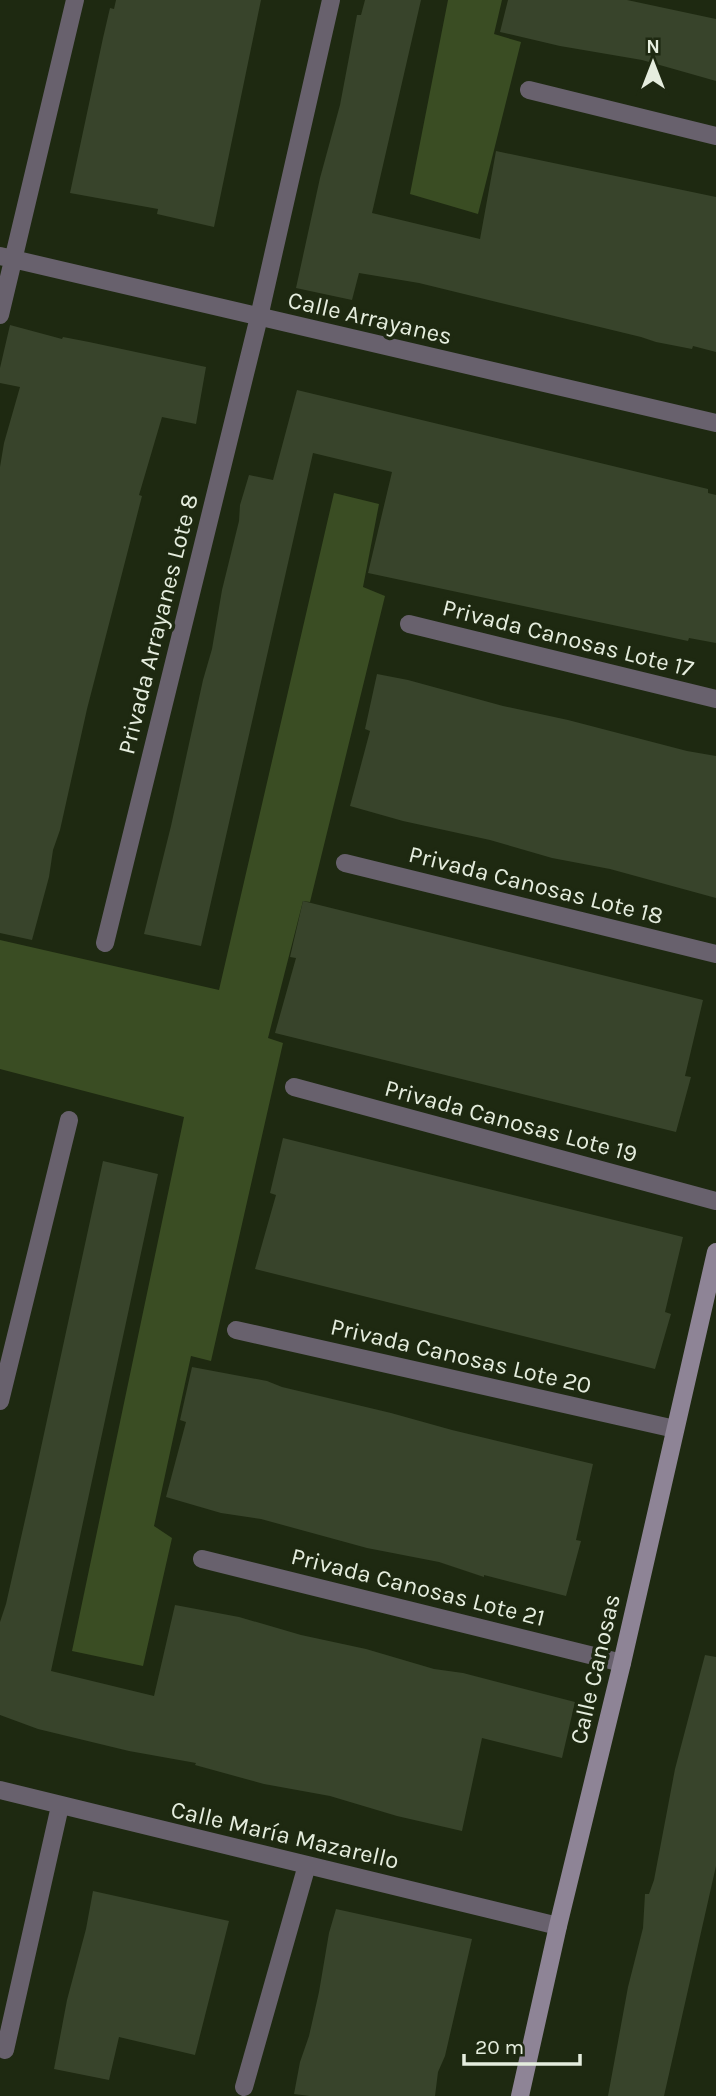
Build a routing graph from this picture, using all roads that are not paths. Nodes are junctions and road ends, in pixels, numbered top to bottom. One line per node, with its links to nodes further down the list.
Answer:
1 (75, 0): 5 (street)
2 (331, 0): 7 (street, Privada Arrayanes Lote 8)
3 (529, 90): 4 (street)
4 (716, 136)
5 (7, 257): 6 (street); 7 (street, Calle Arrayanes)
6 (0, 315)
7 (259, 317): 8 (street, Calle Arrayanes); 12 (street, Privada Arrayanes Lote 8)
8 (716, 423)
9 (409, 624): 10 (street, Privada Canosas Lote 17)
10 (716, 699)
11 (345, 863): 13 (street, Privada Canosas Lote 18)
12 (105, 943)
13 (716, 954)
14 (294, 1087): 16 (street, Privada Canosas Lote 19)
15 (69, 1120): 20 (street)
16 (716, 1201)
17 (716, 1252): 18 (street, Calle Canosas)
18 (711, 1298): 21 (street, Calle Canosas)
19 (236, 1330): 21 (street, Privada Canosas Lote 20)
20 (0, 1401)
21 (676, 1429): 23 (street, Calle Canosas)
22 (202, 1559): 23 (street, Privada Canosas Lote 21)
23 (622, 1663): 27 (street, Calle Canosas)
24 (0, 1790): 25 (street, Calle María Mazarello)
25 (60, 1806): 26 (street, Calle María Mazarello); 28 (street)
26 (307, 1864): 27 (street, Calle María Mazarello); 29 (street)
27 (558, 1926): 30 (street, Calle Canosas)
28 (5, 2050)
29 (244, 2087)
30 (520, 2096)

